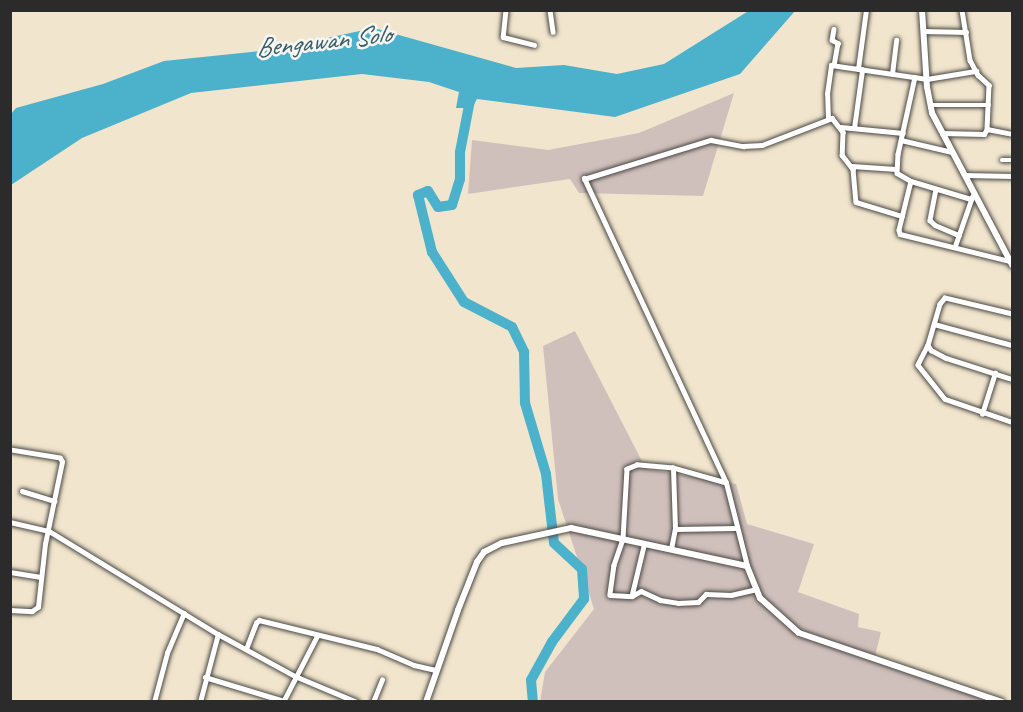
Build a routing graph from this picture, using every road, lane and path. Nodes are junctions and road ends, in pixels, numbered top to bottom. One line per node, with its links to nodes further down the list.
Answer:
1 (506, 10): 11 (street)
2 (550, 10): 7 (street)
3 (866, 10): 13 (street)
4 (922, 10): 8 (street)
5 (962, 10): 9 (street)
6 (834, 29): 12 (street)
7 (553, 32)
8 (923, 32): 9 (street); 17 (street)
9 (966, 32): 14 (street)
10 (896, 40): 15 (street)
11 (534, 45)
12 (834, 65): 13 (street); 20 (street)
13 (860, 69): 15 (street); 22 (street)
14 (976, 71): 17 (street); 19 (street)
15 (892, 74): 16 (street)
16 (915, 77): 17 (street); 24 (street)
17 (927, 79): 18 (street)
18 (930, 105): 19 (street); 25 (street)
19 (989, 105): 23 (street)
20 (828, 119): 21 (street); 53 (street)
21 (841, 127): 22 (street); 31 (street)
22 (854, 128): 24 (street)
23 (987, 129): 25 (street); 26 (street)
24 (903, 133): 27 (street)
25 (942, 134): 28 (street)
26 (1012, 134)
27 (901, 140): 28 (street); 32 (street)
28 (952, 152): 33 (street)
29 (1002, 160): 30 (street)
30 (1012, 160)
31 (852, 166): 32 (street); 39 (street)
32 (896, 169): 35 (street)
33 (965, 175): 34 (street); 37 (street)
34 (1012, 176)
35 (911, 181): 36 (street); 39 (street)
36 (936, 189): 38 (street); 40 (street)
37 (973, 191): 38 (street); 42 (street)
38 (971, 199): 40 (street)
39 (902, 216): 41 (street)
40 (959, 235): 41 (street)
41 (955, 246): 42 (street)
42 (1012, 263)
43 (1012, 314): 44 (street)
44 (934, 324): 45 (street); 46 (street)
45 (928, 345): 47 (street); 49 (street)
46 (1012, 345)
47 (995, 373): 48 (street); 49 (street)
48 (1012, 379)
49 (982, 414): 50 (street)
50 (1012, 422)
51 (11, 449): 55 (street)
52 (674, 468): 53 (street); 58 (street); 60 (street)
53 (726, 483): 57 (street)
54 (22, 491): 55 (street)
55 (55, 501): 59 (street)
56 (10, 522): 59 (street)
57 (736, 528): 58 (street); 63 (street)
58 (675, 529): 62 (street)
59 (49, 531): 65 (street); 69 (street)
60 (623, 539): 61 (street); 67 (street); 73 (street)
61 (644, 544): 62 (street); 67 (street)
62 (670, 549): 63 (street)
63 (747, 566): 66 (street)
64 (10, 572): 65 (street)
65 (41, 577): 68 (street)
66 (756, 589): 67 (street); 84 (street)
67 (632, 596)
68 (10, 610)
69 (184, 613): 70 (street); 79 (street)
70 (218, 634): 72 (street); 75 (street)
71 (317, 636): 72 (street); 73 (street); 74 (street)
72 (246, 649): 74 (street)
73 (436, 670): 83 (street)
74 (295, 676): 77 (street); 78 (street)
75 (205, 677): 78 (street); 80 (street)
76 (382, 680): 82 (street)
77 (346, 700): 81 (street)
78 (284, 701)
79 (154, 702)
80 (200, 702)
81 (357, 702)
82 (373, 702)
83 (426, 702)
84 (1002, 702)

